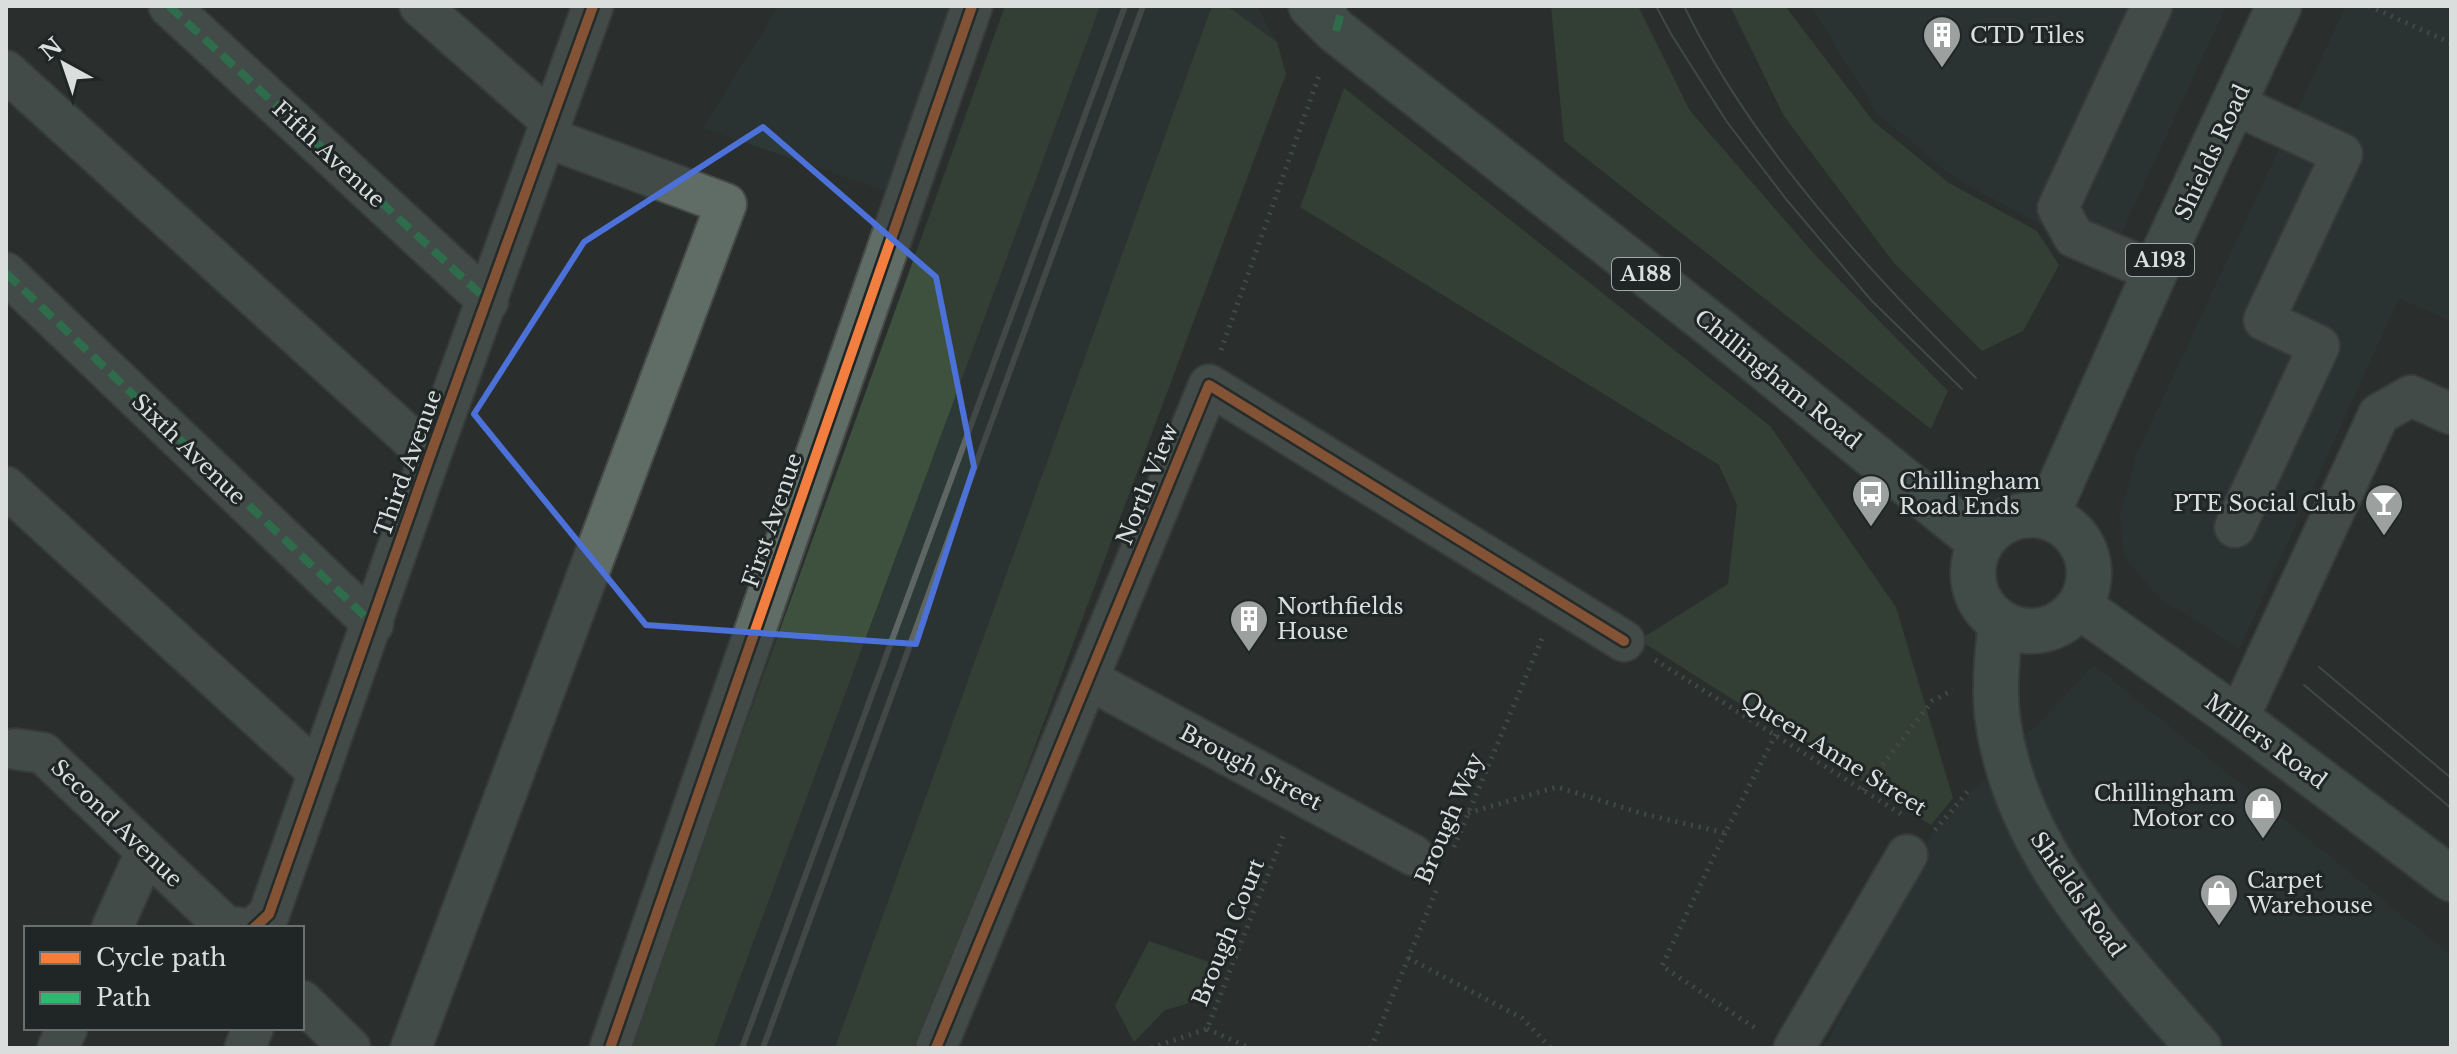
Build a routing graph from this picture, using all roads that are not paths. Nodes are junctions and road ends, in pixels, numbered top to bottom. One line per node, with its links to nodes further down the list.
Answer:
1 (169, 6): 13 (street, Fifth Avenue)
2 (420, 6): 10 (street)
3 (593, 6): 10 (street, Third Avenue)
4 (2152, 6): 11 (street)
5 (2279, 6): 9 (main road, Shields Road / A193)
6 (959, 12): 39 (street, First Avenue)
7 (1323, 18): 19 (main road, Chillingham Road / A188)
8 (6, 71): 15 (street)
9 (2234, 104): 11 (main road, Shields Road / A193); 18 (street)
10 (549, 130): 13 (street, Third Avenue); 38 (street)
11 (2155, 272): 17 (main road, Shields Road / A193)
12 (6, 273): 22 (street, Sixth Avenue)
13 (488, 301): 15 (street, Third Avenue)
14 (2451, 414): 25 (street)
15 (430, 456): 22 (street, Third Avenue)
16 (6, 487): 27 (street)
17 (2046, 517): 19 (main road); 20 (main road)
18 (2235, 527)
19 (1981, 543): 21 (main road)
20 (2079, 606): 21 (main road); 25 (main road, Millers Road)
21 (2001, 623): 41 (main road, Shields Road)
22 (373, 624): 27 (street, Third Avenue)
23 (1624, 641): 24 (street, North View)
24 (1088, 679): 30 (street, Brough Street); 40 (street, North View)
25 (2238, 719): 31 (main road, Millers Road)
26 (9, 745): 29 (street, Second Avenue)
27 (319, 773): 34 (street, Third Avenue)
28 (1914, 835): 36 (street)
29 (146, 852): 32 (street); 33 (street, Second Avenue)
30 (1428, 864)
31 (2451, 879)
32 (113, 926)
33 (225, 926)
34 (256, 926)
35 (304, 1003): 37 (street)
36 (1778, 1040)
37 (350, 1048)
38 (411, 1048)
39 (610, 1048)
40 (936, 1048)
41 (2199, 1048)

